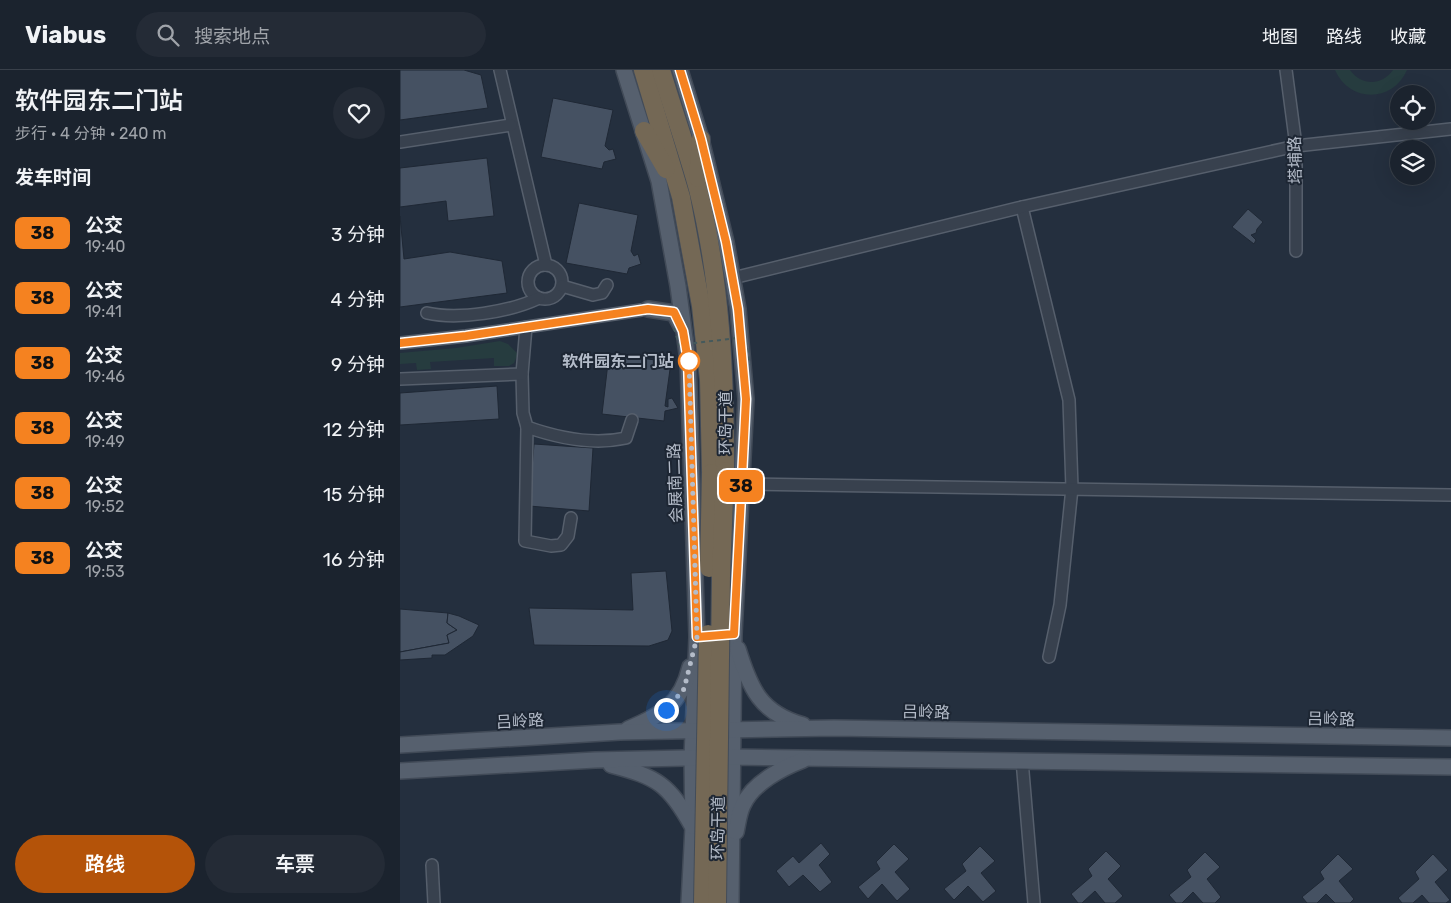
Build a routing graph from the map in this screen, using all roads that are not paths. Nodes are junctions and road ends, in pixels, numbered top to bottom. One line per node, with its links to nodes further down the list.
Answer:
1 (500, 70): 7 (street)
2 (624, 70): 9 (main road, 会展南二路)
3 (643, 70): 14 (highway, 环岛干道)
4 (661, 70): 13 (highway, 环岛干道)
5 (680, 70): 10 (main road)
6 (1286, 70): 12 (street, 塔埔路)
7 (512, 125): 11 (street); 17 (street)
8 (1451, 129): 12 (street)
9 (644, 131): 14 (highway); 21 (main road, 会展南二路)
10 (701, 139): 13 (highway); 18 (main road)
11 (400, 142)
12 (1296, 146): 15 (street); 16 (street, 塔埔路)
13 (697, 188): 32 (highway, 环岛干道)
14 (681, 197): 32 (highway, 环岛干道)
15 (1022, 207): 18 (street); 34 (street)
16 (1296, 251)
17 (546, 265): 20 (street); 22 (street)
18 (733, 278): 33 (main road)
19 (607, 285): 20 (street)
20 (562, 286): 22 (street)
21 (678, 286): 23 (main road); 26 (main road, 会展南二路)
22 (540, 298): 24 (street)
23 (648, 309): 25 (street); 26 (main road)
24 (427, 313)
25 (526, 326): 27 (street); 28 (street)
26 (679, 330): 38 (main road, 会展南二路)
27 (400, 343)
28 (522, 374): 29 (street); 31 (street)
29 (400, 379)
30 (632, 420): 31 (street)
31 (527, 428): 36 (street)
32 (718, 472): 58 (highway, 环岛干道, bridge); 59 (highway, 环岛干道, bridge)
33 (741, 484): 34 (street); 37 (main road)
34 (1072, 488): 35 (street); 39 (street)
35 (1451, 496)
36 (571, 518)
37 (734, 634): 38 (main road); 40 (main road); 42 (main road)
38 (697, 637): 41 (main road, 会展南二路); 43 (main road)
39 (1050, 657)
40 (834, 728): 42 (main road, 吕岭路); 44 (main road, 吕岭路)
41 (692, 730): 42 (main road, 吕岭路); 43 (main road, 吕岭路); 46 (main road, 会展南二路)
42 (732, 730): 47 (main road)
43 (620, 732): 45 (main road, 吕岭路)
44 (1451, 738)
45 (400, 745)
46 (692, 757): 47 (main road); 49 (main road); 53 (main road, 会展南二路)
47 (731, 757): 48 (main road); 54 (main road)
48 (810, 757): 50 (main road); 54 (main road)
49 (595, 760): 52 (main road); 53 (main road)
50 (1022, 760): 51 (main road); 61 (street)
51 (1451, 767)
52 (400, 771)
53 (693, 828): 57 (main road, 会展南二路)
54 (730, 855): 60 (main road)
55 (432, 865): 56 (street)
56 (434, 903)
57 (689, 903)
58 (703, 903)
59 (717, 903)
60 (730, 903)
61 (1034, 903)

